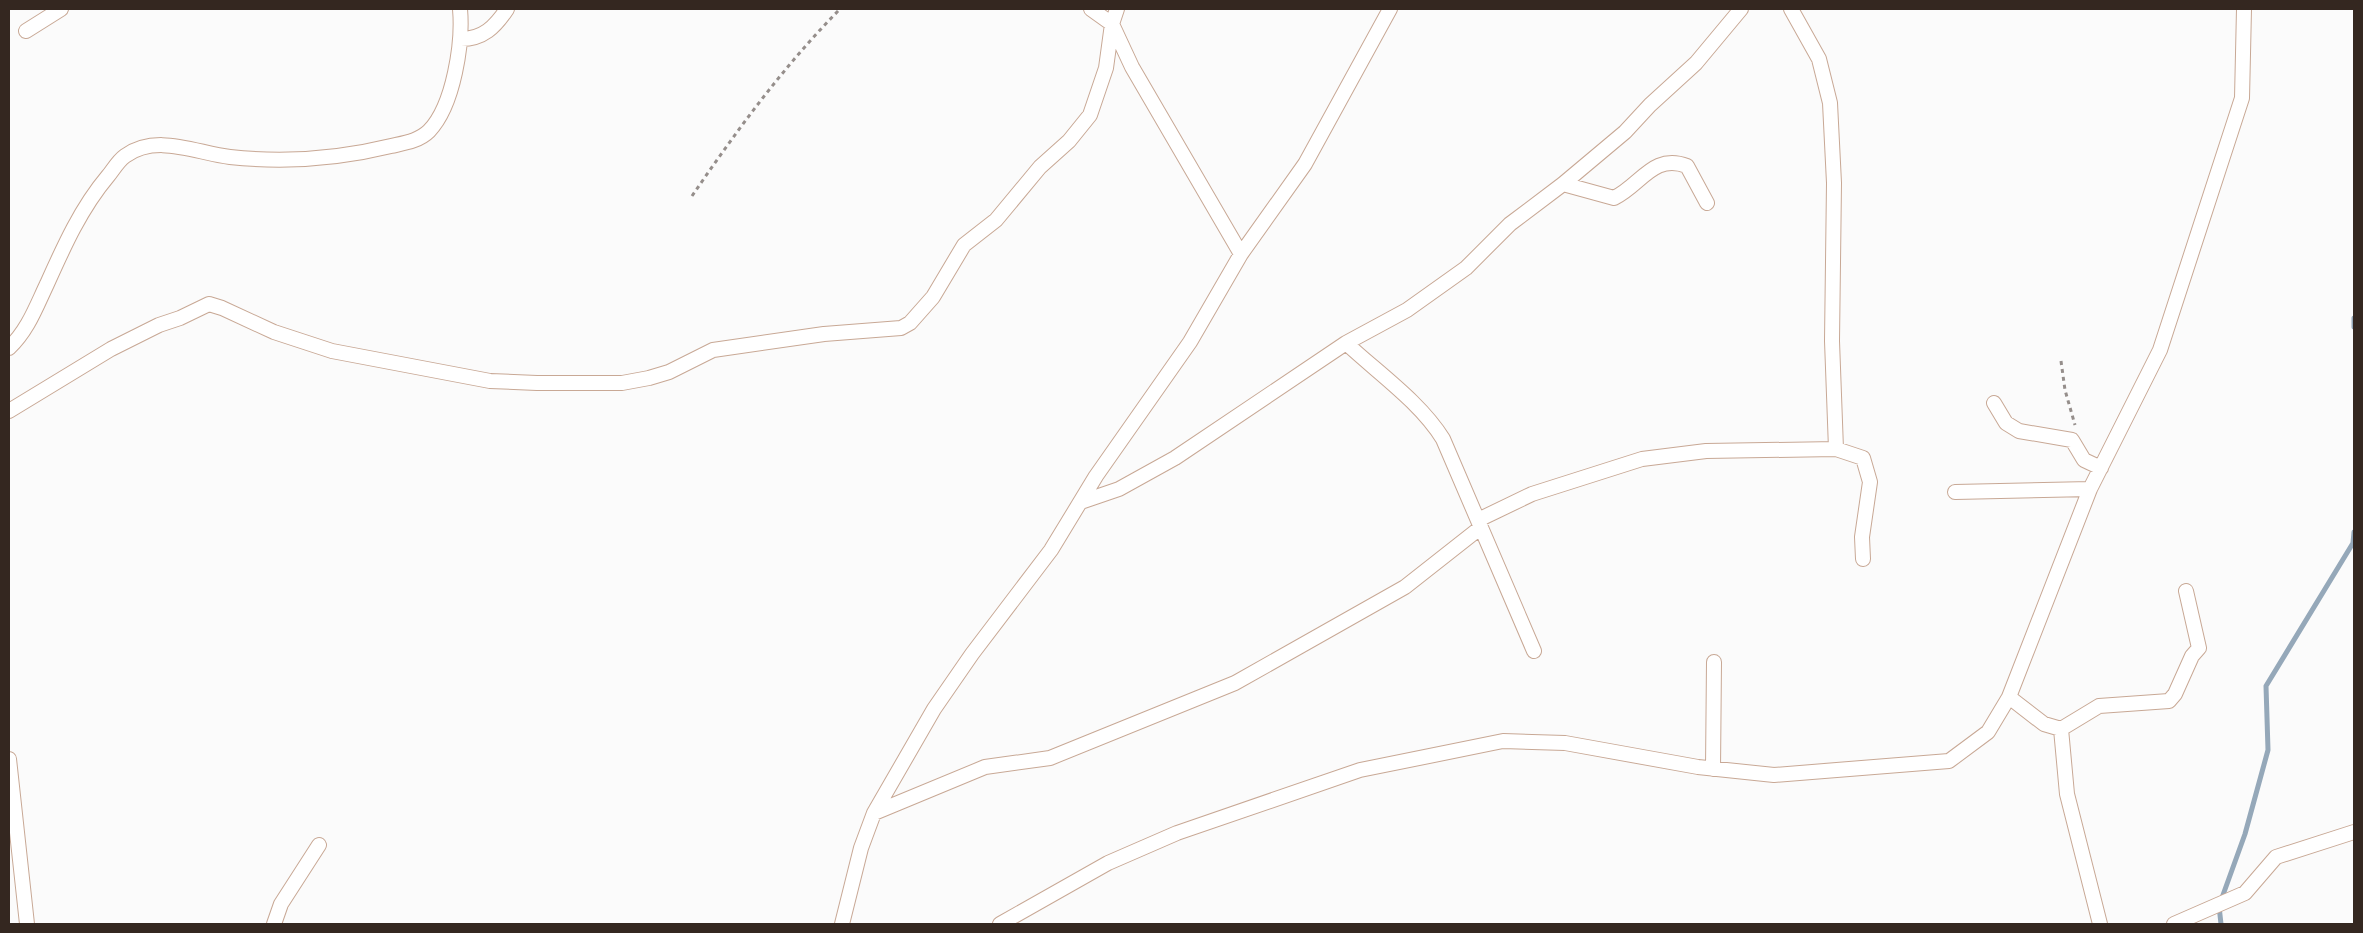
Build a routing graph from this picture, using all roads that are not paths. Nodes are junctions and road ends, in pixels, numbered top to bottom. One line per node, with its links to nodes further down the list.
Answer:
1 (61, 9): 11 (street)
2 (460, 9): 12 (street)
3 (507, 9): 12 (street)
4 (1091, 9): 10 (street)
5 (1117, 9): 10 (street)
6 (1390, 9): 15 (street)
7 (1741, 9): 13 (street)
8 (1791, 9): 20 (street)
9 (2244, 9): 21 (street)
10 (1112, 24): 15 (street); 19 (street)
11 (26, 31)
12 (461, 39): 17 (street)
13 (1563, 184): 14 (street); 16 (street)
14 (1706, 202)
15 (1241, 254): 24 (street)
16 (1346, 343): 24 (street); 25 (street)
17 (9, 348)
18 (1994, 403): 21 (street)
19 (9, 411)
20 (1836, 449): 25 (street); 26 (street)
21 (2101, 468): 22 (street)
22 (2090, 489): 23 (street); 30 (street)
23 (1955, 492)
24 (1081, 502): 34 (street)
25 (1480, 524): 28 (street); 34 (street)
26 (1863, 559)
27 (2186, 591): 31 (street)
28 (1534, 651)
29 (1714, 662): 33 (street)
30 (2009, 697): 31 (street); 33 (street)
31 (2062, 729): 41 (street)
32 (9, 759): 37 (street)
33 (1713, 769): 40 (street)
34 (874, 813): 39 (street)
35 (2354, 832): 42 (street)
36 (319, 845): 38 (street)
37 (27, 924)
38 (274, 924)
39 (842, 924)
40 (1000, 924)
41 (2100, 924)
42 (2174, 924)

